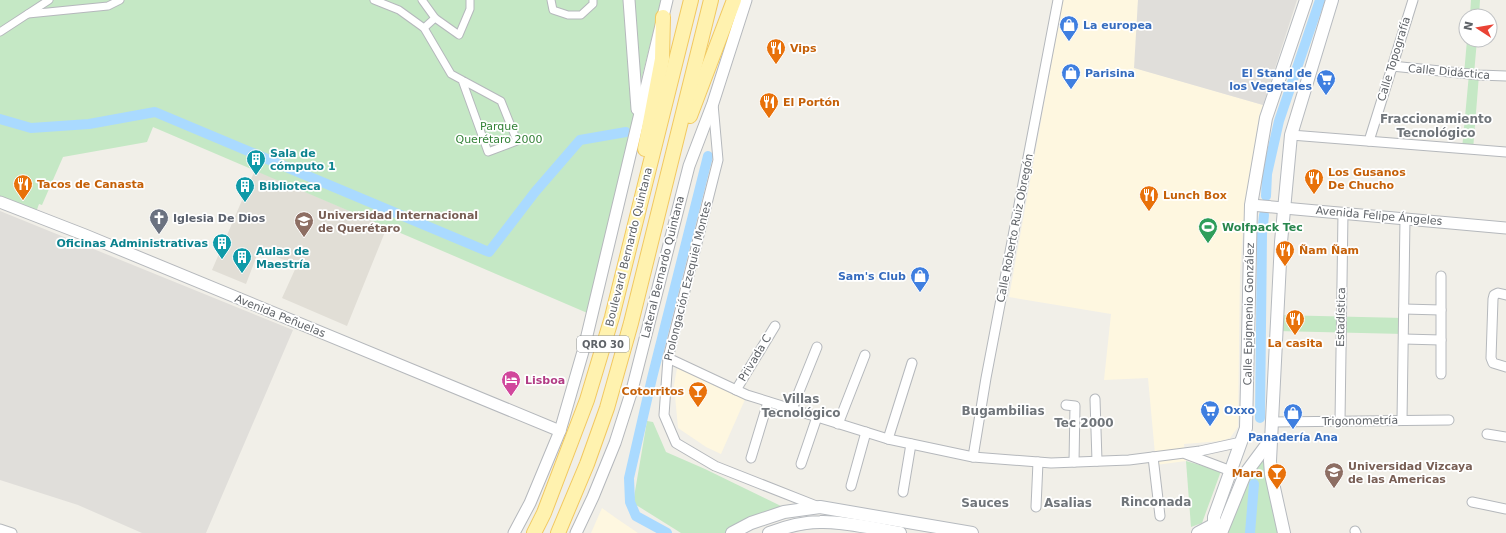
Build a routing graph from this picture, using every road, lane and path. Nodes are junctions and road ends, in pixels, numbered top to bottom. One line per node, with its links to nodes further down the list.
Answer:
1 (49, 0): 18 (street)
2 (120, 0): 18 (street)
3 (374, 0): 21 (street)
4 (422, 0): 20 (street)
5 (470, 0): 20 (street)
6 (551, 0): 7 (street)
7 (593, 0)
8 (629, 0): 27 (street)
9 (667, 0): 19 (street)
10 (691, 0): 27 (main road)
11 (711, 0): 28 (main road, Boulevard Bernardo Quintana / QRO 30)
12 (734, 0): 28 (main road)
13 (746, 0): 26 (street, Lateral Bernardo Quintana)
14 (1058, 0): 72 (street, Calle Roberto Ruiz Obregón)
15 (1306, 0): 34 (main road, Calle Epigmenio González)
16 (1332, 0): 29 (main road)
17 (1413, 0): 23 (street, Calle Topografía)
18 (28, 14): 22 (street)
19 (663, 17): 27 (main road)
20 (435, 18): 21 (street)
21 (424, 28): 25 (street)
22 (0, 32)
23 (1392, 66): 24 (street, Calle Didáctica); 30 (street, Calle Topografía)
24 (1506, 76)
25 (462, 80): 25 (street)
26 (713, 103): 48 (street, Prolongación Ezequiel Montes); 93 (street, Lateral Bernardo Quintana)
27 (646, 126): 31 (main road, Boulevard Bernardo Quintana)
28 (682, 129): 92 (main road, Boulevard Bernardo Quintana / QRO 30)
29 (1291, 135): 30 (street); 35 (main road)
30 (1369, 141): 32 (street)
31 (644, 146): 63 (street); 91 (main road, Boulevard Bernardo Quintana / QRO 30)
32 (1506, 152)
33 (0, 202): 63 (street, Avenida Peñuelas)
34 (1251, 205): 35 (street, Avenida Felipe Ángeles); 69 (main road, Calle Epigmenio González)
35 (1283, 208): 36 (street, Avenida Felipe Ángeles); 61 (main road)
36 (1343, 213): 37 (street, Avenida Felipe Ángeles); 60 (street, Estadística)
37 (1405, 219): 38 (street, Avenida Felipe Ángeles); 41 (street)
38 (1506, 228)
39 (1441, 276): 42 (street)
40 (1506, 295): 50 (street)
41 (1404, 309): 42 (street); 44 (street)
42 (1441, 310): 45 (street)
43 (775, 326): 52 (street, Privada C)
44 (1404, 339): 45 (street); 58 (street)
45 (1441, 340): 51 (street)
46 (817, 347): 56 (street)
47 (865, 355): 62 (street)
48 (668, 358): 52 (street); 83 (street, Prolongación Ezequiel Montes)
49 (912, 363): 67 (street)
50 (1506, 367)
51 (1441, 374)
52 (736, 390): 54 (street)
53 (1094, 399): 75 (street)
54 (768, 402): 56 (street); 74 (street)
55 (1066, 405): 77 (street)
56 (792, 409): 57 (street)
57 (817, 417): 62 (street); 78 (street)
58 (1402, 420): 59 (street, Trigonometría); 60 (street, Trigonometría)
59 (1449, 420)
60 (1340, 421): 61 (street, Trigonometría)
61 (1272, 422): 68 (main road)
62 (838, 424): 64 (street)
63 (560, 431): 90 (street)
64 (866, 432): 67 (street); 80 (street)
65 (1487, 434): 66 (street)
66 (1506, 437)
67 (888, 439): 70 (street)
68 (1271, 439): 88 (main road); 99 (main road)
69 (1241, 442): 71 (street); 79 (main road, Calle Epigmenio González)
70 (911, 444): 72 (street); 81 (street)
71 (1185, 453): 73 (street); 79 (street)
72 (973, 456): 76 (street)
73 (1153, 457): 75 (street); 86 (street)
74 (751, 458)
75 (1097, 461): 77 (street)
76 (1038, 462): 77 (street); 84 (street)
77 (1074, 462)
78 (801, 464)
79 (1231, 471): 88 (main road, Calle Epigmenio González)
80 (851, 486)
81 (903, 492)
82 (1472, 502): 85 (street)
83 (820, 507): 94 (main road, Prolongación Ezequiel Montes); 97 (main road, Prolongación Ezequiel Montes)
84 (1036, 507)
85 (1506, 509)
86 (1160, 516)
87 (0, 529): 89 (street)
88 (1216, 530): 98 (main road)
89 (12, 533)
90 (514, 533)
91 (534, 533)
92 (558, 533)
93 (576, 533)
94 (732, 533)
95 (769, 533): 96 (main road)
96 (900, 533)
97 (972, 533)
98 (1198, 533)
99 (1284, 533)

